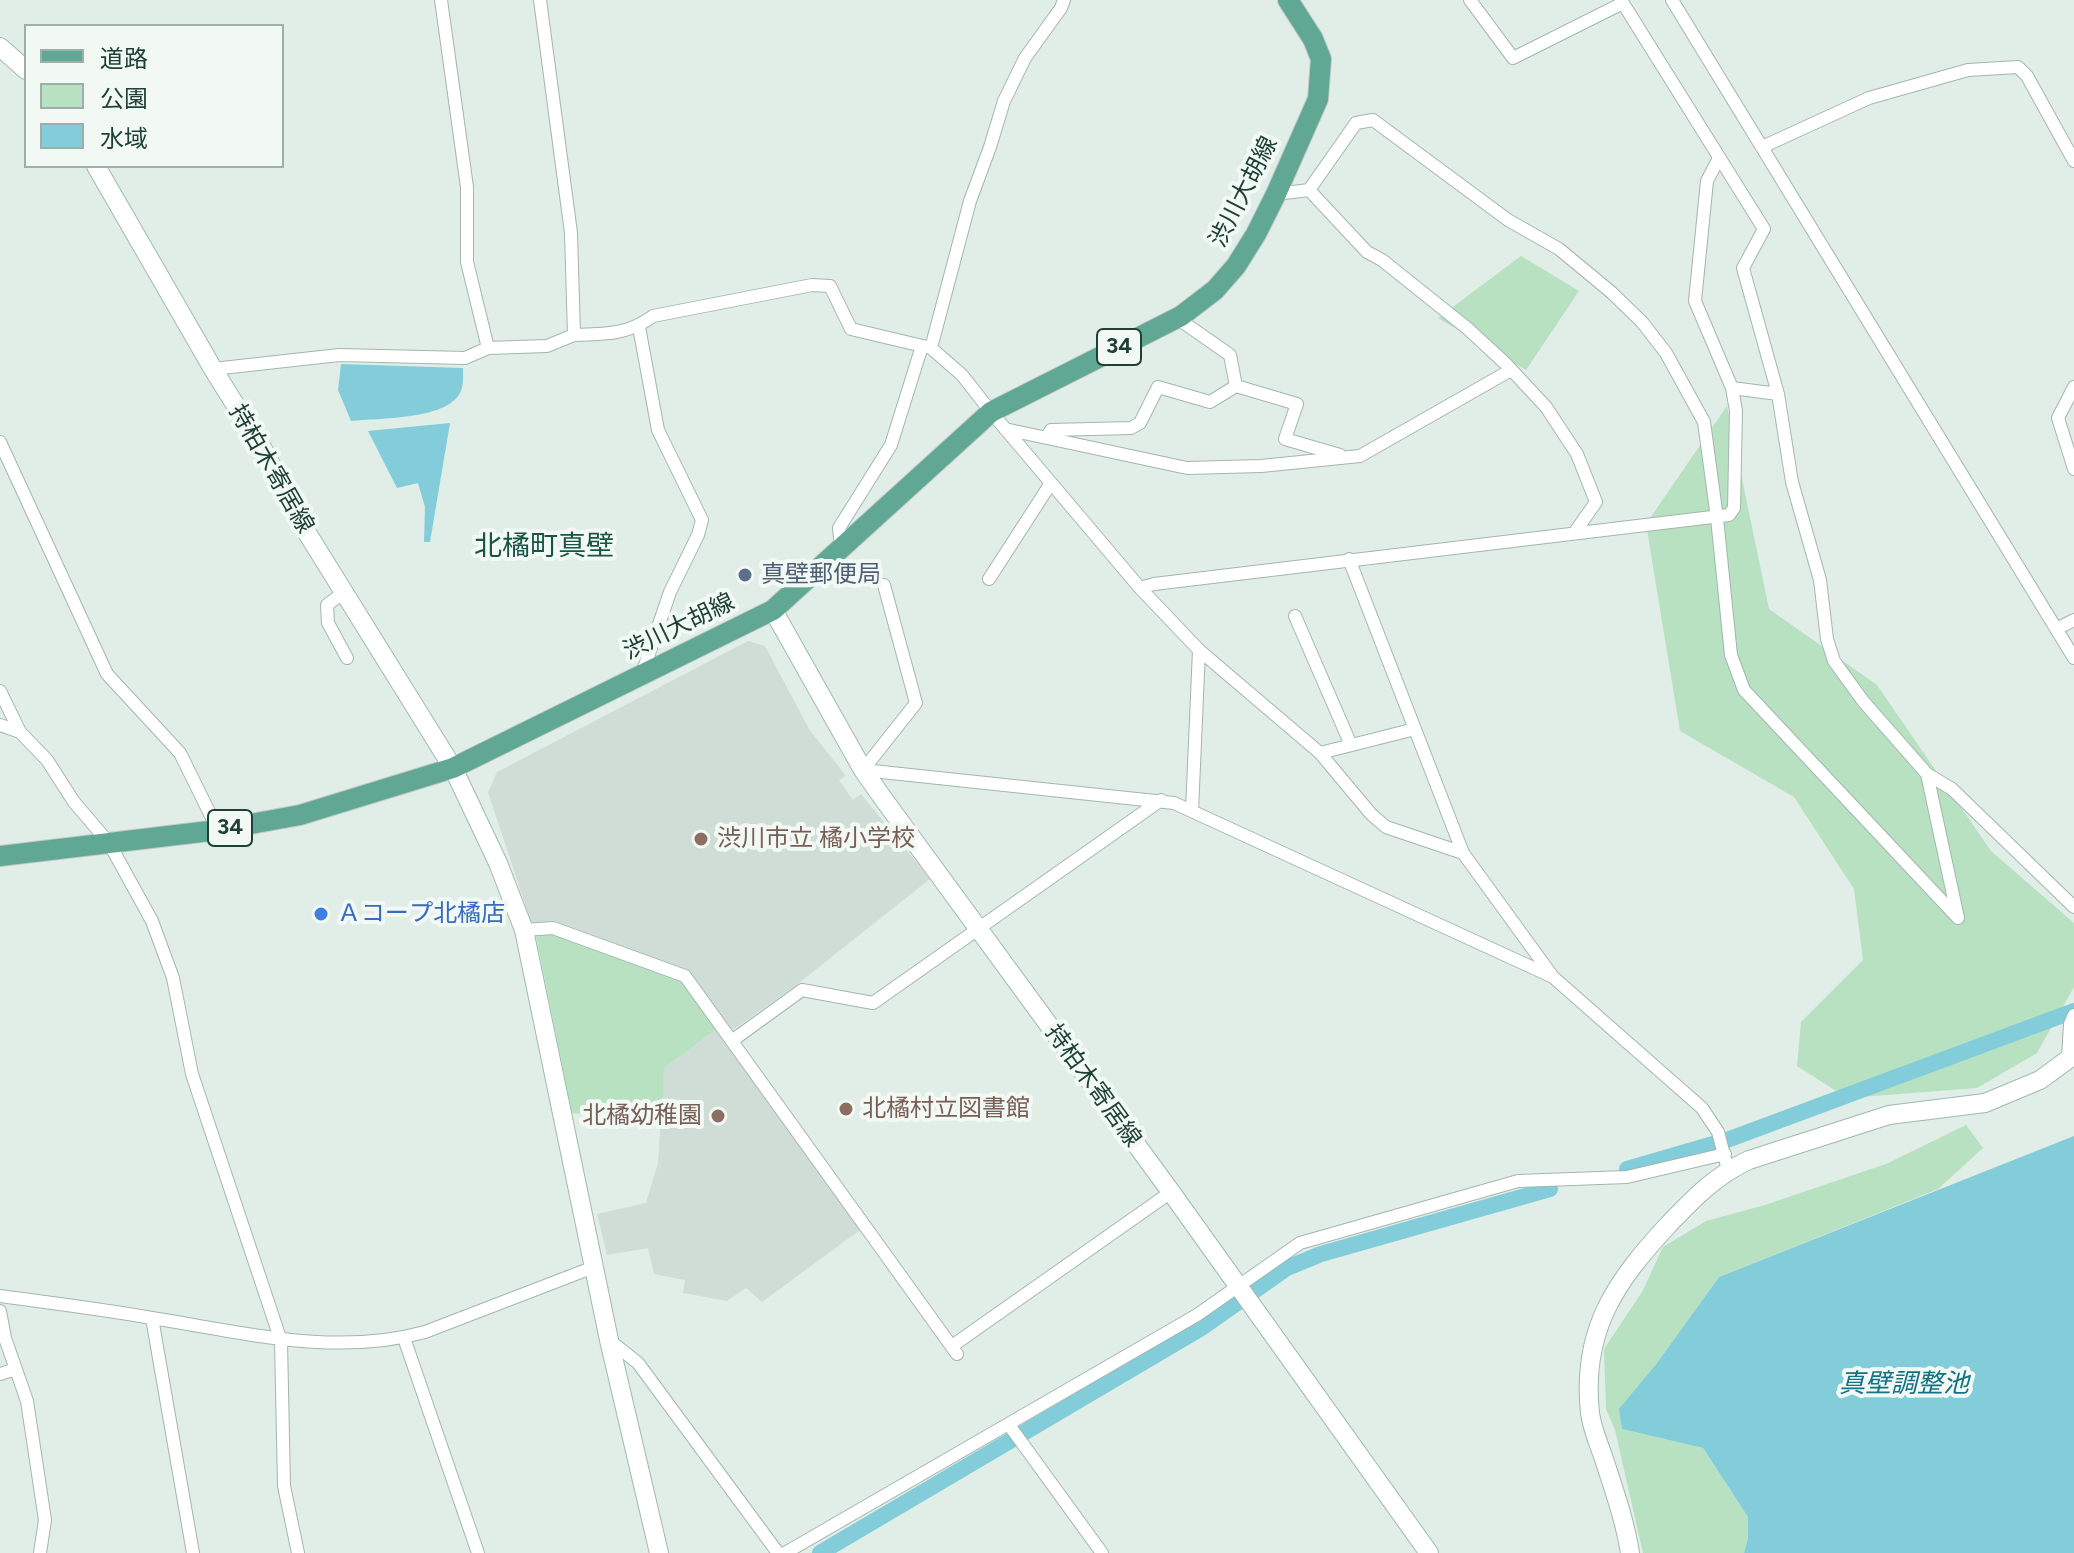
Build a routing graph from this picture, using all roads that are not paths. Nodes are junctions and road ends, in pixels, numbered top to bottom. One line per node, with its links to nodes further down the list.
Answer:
1 (441, 0): 20 (street)
2 (540, 0): 18 (street)
3 (1064, 0): 19 (street)
4 (1288, 0): 15 (main road, 渋川大胡線 / 34)
5 (1470, 0): 7 (street)
6 (1672, 0): 10 (street)
7 (1622, 1): 11 (street)
8 (0, 47): 9 (main road)
9 (24, 68)
10 (1762, 147): 12 (street); 45 (street)
11 (1719, 158): 25 (street); 26 (street)
12 (2074, 161)
13 (97, 168): 21 (main road, 持柏木寄居線)
14 (1309, 190): 15 (street); 22 (street); 34 (street)
15 (1276, 194): 16 (main road, 渋川大胡線 / 34)
16 (1177, 318): 23 (street); 27 (main road, 渋川大胡線 / 34)
17 (639, 327): 18 (street); 19 (street); 49 (street)
18 (574, 335): 20 (street)
19 (926, 347): 27 (street); 36 (street)
20 (488, 348): 21 (street)
21 (213, 369): 41 (main road, 持柏木寄居線)
22 (1511, 370): 31 (street); 35 (street)
23 (1236, 386): 29 (street); 31 (street)
24 (2074, 387): 32 (street)
25 (1732, 388): 26 (street); 34 (street)
26 (1778, 394): 58 (street)
27 (991, 412): 28 (street); 36 (main road, 渋川大胡線 / 34)
28 (1005, 429): 29 (street); 33 (street)
29 (1047, 437): 31 (street)
30 (0, 442): 61 (street)
31 (1347, 457)
32 (2074, 469)
33 (1051, 483): 38 (street); 40 (street)
34 (1717, 518): 35 (street); 58 (street)
35 (1575, 532): 37 (street)
36 (841, 548): 42 (main road, 渋川大胡線 / 34)
37 (1349, 559): 40 (street); 52 (street)
38 (989, 579)
39 (884, 585): 57 (street)
40 (1140, 588): 46 (street)
41 (344, 592): 47 (street); 56 (main road, 持柏木寄居線)
42 (773, 610): 49 (main road, 渋川大胡線 / 34); 57 (main road, 持柏木寄居線)
43 (1295, 616): 54 (street)
44 (2074, 620): 45 (street)
45 (2056, 629): 48 (street)
46 (1199, 650): 55 (street); 60 (street)
47 (347, 658)
48 (2074, 658)
49 (642, 674): 56 (main road, 渋川大胡線 / 34)
50 (0, 691): 53 (street)
51 (0, 725): 53 (street)
52 (1415, 729): 54 (street); 63 (street)
53 (20, 732): 62 (street)
54 (1351, 745): 55 (street)
55 (1320, 753): 63 (street)
56 (453, 768): 61 (main road, 渋川大胡線 / 34); 67 (main road, 持柏木寄居線)
57 (863, 770): 59 (street); 66 (main road, 持柏木寄居線)
58 (1927, 774): 65 (street)
59 (1161, 800): 60 (street); 66 (street)
60 (1192, 811): 68 (street)
61 (218, 830): 62 (main road, 渋川大胡線 / 34)
62 (109, 843): 64 (main road, 渋川大胡線 / 34); 81 (street)
63 (1463, 853): 68 (street)
64 (0, 856)
65 (2074, 907)
66 (977, 929): 70 (street); 73 (main road, 持柏木寄居線)
67 (524, 930): 70 (street); 74 (main road, 持柏木寄居線)
68 (1553, 977): 72 (street)
69 (2074, 1015): 71 (street)
70 (733, 1040): 73 (street)
71 (2071, 1056): 72 (main road)
72 (1725, 1157): 75 (street); 94 (main road)
73 (1171, 1192): 75 (main road, 持柏木寄居線)
74 (594, 1267): 79 (street); 80 (main road, 持柏木寄居線)
75 (1240, 1287): 84 (street); 93 (main road, 持柏木寄居線)
76 (0, 1296): 78 (street)
77 (0, 1311): 82 (street)
78 (152, 1318): 81 (street); 86 (street)
79 (404, 1338): 81 (street); 88 (street)
80 (609, 1340): 89 (main road, 持柏木寄居線); 90 (street)
81 (281, 1341): 87 (street)
82 (16, 1369): 83 (street); 85 (street)
83 (0, 1374)
84 (1010, 1427): 91 (street); 92 (street)
85 (40, 1553)
86 (193, 1553)
87 (298, 1553)
88 (478, 1553)
89 (659, 1553)
90 (778, 1553)
91 (785, 1553)
92 (1102, 1553)
93 (1429, 1553)
94 (1630, 1553)

